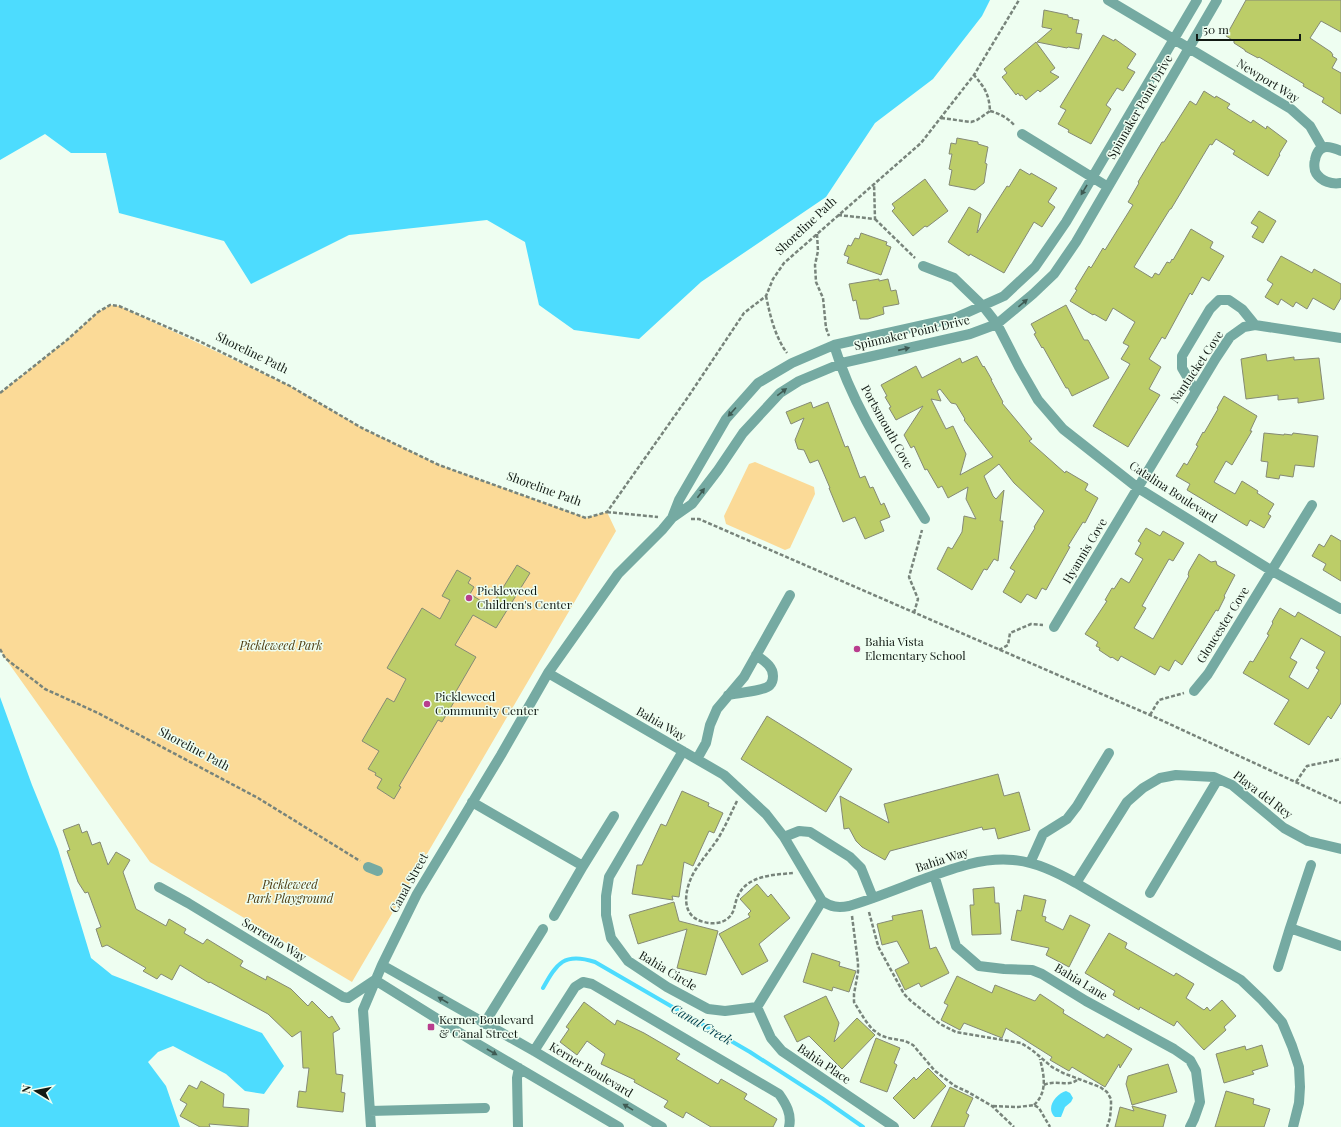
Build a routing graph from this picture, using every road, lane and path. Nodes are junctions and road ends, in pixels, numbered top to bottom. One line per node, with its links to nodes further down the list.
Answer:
1 (1019, 0): 7 (path, Shoreline Path)
2 (1108, 0): 5 (street, Newport Way)
3 (1197, 0): 5 (street, Spinnaker Point Drive)
4 (1217, 0): 6 (street, Spinnaker Point Drive)
5 (1174, 39): 6 (street, Newport Way); 13 (street, Spinnaker Point Drive)
6 (1189, 48): 11 (street, Newport Way); 16 (street, Spinnaker Point Drive)
7 (974, 75): 8 (path); 9 (path, Shoreline Path)
8 (990, 111): 9 (path); 10 (path)
9 (940, 118): 14 (path, Shoreline Path)
10 (1022, 134): 13 (street)
11 (1322, 147): 12 (street); 15 (street)
12 (1341, 151)
13 (1092, 177): 16 (street); 22 (street, Spinnaker Point Drive, one-way to 22)
14 (874, 183): 17 (path, Shoreline Path); 18 (path)
15 (1341, 183)
16 (1108, 187): 23 (street, Spinnaker Point Drive, one-way to 16)
17 (838, 214): 18 (path); 19 (path, Shoreline Path)
18 (875, 220): 20 (path)
19 (817, 233): 21 (path, Shoreline Path); 26 (path)
20 (923, 266): 22 (street, Catalina Boulevard)
21 (766, 296): 27 (path); 33 (path, Shoreline Path)
22 (983, 306): 23 (street, Catalina Boulevard); 26 (street, Spinnaker Point Drive)
23 (997, 324): 28 (street, Spinnaker Point Drive, one-way to 23); 31 (street, Catalina Boulevard)
24 (1255, 325): 25 (street); 29 (street, Nantucket Cove); 29 (street)
25 (1341, 338)
26 (834, 345): 28 (street, Portsmouth Cove); 34 (street, Spinnaker Point Drive, one-way to 34)
27 (788, 354)
28 (840, 364): 34 (street, Spinnaker Point Drive, one-way to 28); 35 (street, Portsmouth Cove)
29 (1195, 390): 31 (street, Nantucket Cove)
30 (0, 393): 33 (path, Shoreline Path)
31 (1138, 488): 36 (street, Catalina Boulevard); 40 (street, Hyannis Cove)
32 (1312, 506): 36 (street, Gloucester Cove)
33 (607, 512): 34 (path)
34 (672, 518): 39 (path); 44 (street, Spinnaker Point Drive)
35 (924, 519): 39 (path)
36 (1272, 571): 38 (street, Catalina Boulevard); 45 (street, Gloucester Cove)
37 (790, 595): 43 (street)
38 (1341, 609)
39 (914, 613): 42 (path)
40 (1054, 627): 42 (path)
41 (0, 649): 63 (path, Shoreline Path)
42 (999, 650): 47 (path)
43 (756, 655): 46 (street); 46 (street)
44 (548, 673): 48 (street, Bahia Way); 55 (street, Canal Street)
45 (1194, 691): 47 (path)
46 (728, 695): 50 (street)
47 (1150, 715): 53 (path)
48 (683, 751): 50 (street, Bahia Way); 80 (street, Bahia Circle)
49 (1109, 753): 60 (street)
50 (697, 759): 54 (street, Bahia Way)
51 (1341, 759): 53 (path)
52 (1218, 779): 59 (street, Playa del Rey); 67 (street, Playa del Rey); 69 (street)
53 (1296, 782): 56 (path)
54 (742, 791): 58 (street, Bahia Way); 65 (path)
55 (472, 802): 62 (street); 77 (street, Canal Street)
56 (1341, 803)
57 (614, 816): 62 (street)
58 (784, 837): 65 (street, Bahia Way); 70 (street)
59 (1341, 849)
60 (1030, 863): 66 (street, Bahia Way); 67 (street, Bahia Way)
61 (1311, 865): 74 (street)
62 (584, 866): 73 (street)
63 (368, 867): 64 (street)
64 (378, 870)
65 (805, 872): 71 (street, Bahia Way)
66 (934, 875): 70 (street, Bahia Way); 100 (street, Bahia Lane)
67 (1076, 883): 101 (street, Bahia Way)
68 (159, 887): 79 (street, Sorrento Way)
69 (1150, 894)
70 (870, 899): 72 (street, Bahia Way); 83 (path)
71 (822, 901): 72 (street, Bahia Way); 80 (street)
72 (849, 906): 88 (path)
73 (554, 916)
74 (1290, 928): 76 (street); 78 (street)
75 (543, 929): 81 (street)
76 (1341, 946)
77 (382, 964): 79 (street, Canal Street); 81 (street, Kerner Boulevard, one-way to 77)
78 (1278, 967)
79 (375, 980): 84 (street, one-way to 84); 90 (street, Canal Street)
80 (757, 1007): 96 (street, Bahia Place)
81 (484, 1024): 82 (street, Kerner Boulevard)
82 (534, 1051): 94 (street, Kerner Boulevard, one-way to 82); 95 (street)
83 (1040, 1057): 85 (path); 86 (path)
84 (519, 1068): 92 (street); 93 (street)
85 (1078, 1079): 86 (path); 99 (path)
86 (1044, 1085): 87 (path)
87 (1034, 1105): 88 (path); 98 (path)
88 (992, 1106): 97 (path)
89 (485, 1108): 90 (street)
90 (370, 1111): 91 (street, Canal Street)
91 (371, 1127)
92 (518, 1127)
93 (619, 1127)
94 (662, 1127)
95 (789, 1127)
96 (894, 1127)
97 (1014, 1127)
98 (1050, 1127)
99 (1107, 1127)
100 (1190, 1127)
101 (1293, 1127)

